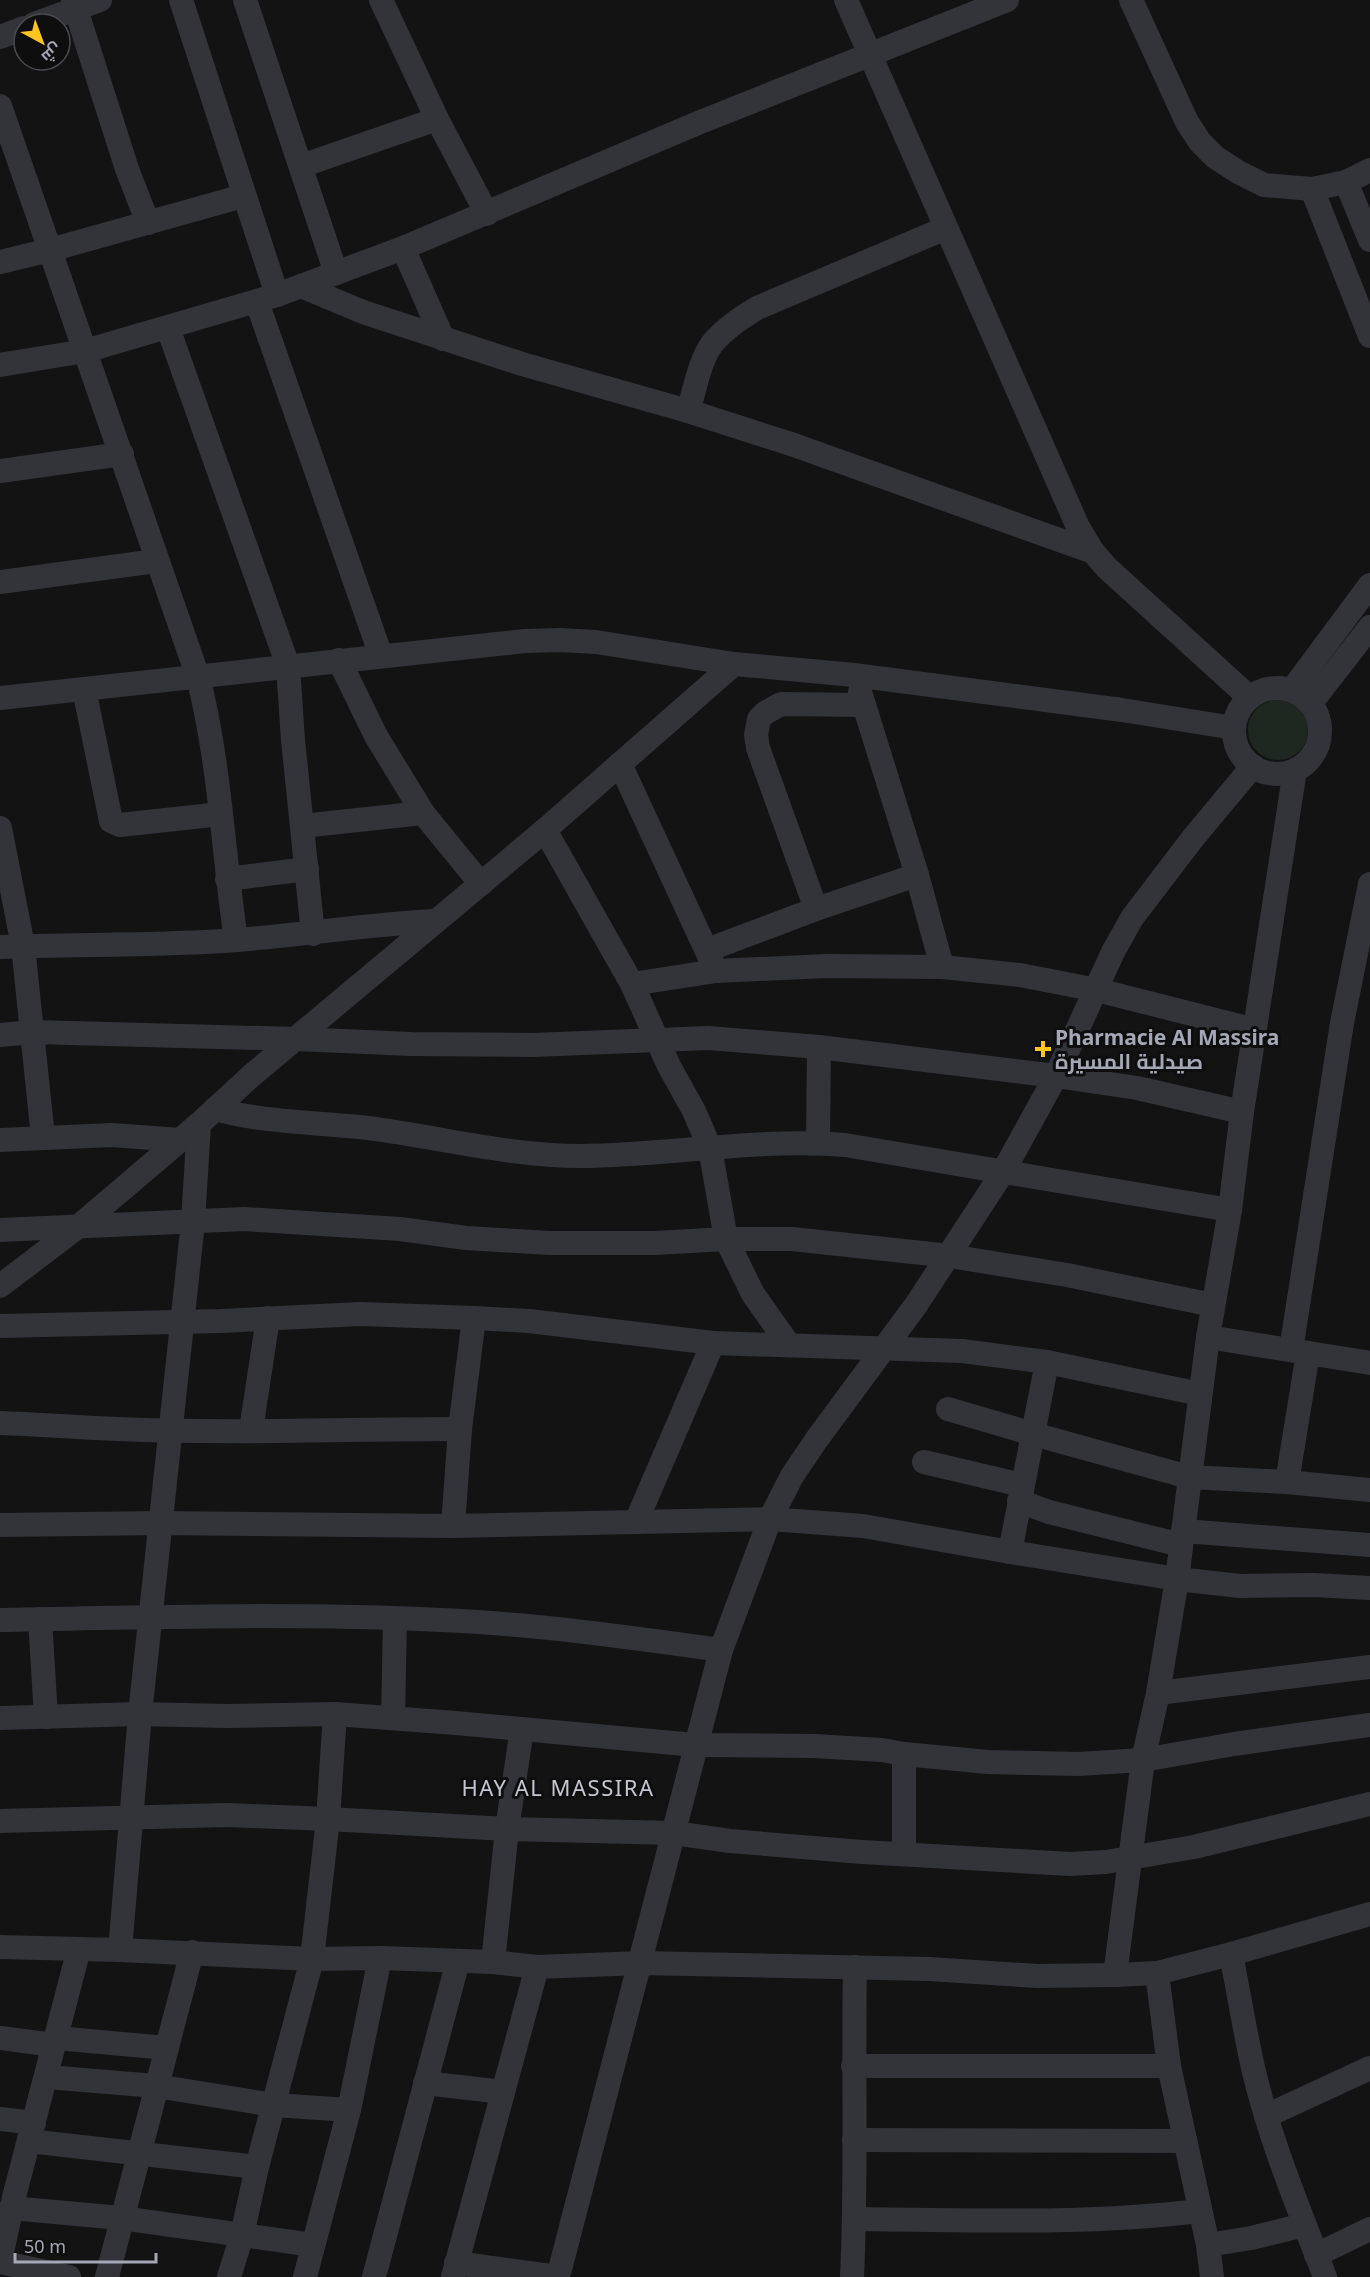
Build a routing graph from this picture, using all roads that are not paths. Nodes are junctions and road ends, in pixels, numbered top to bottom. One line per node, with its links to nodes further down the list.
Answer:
1 (100, 0): 8 (street)
2 (181, 0): 17 (street)
3 (245, 0): 13 (street)
4 (381, 0): 12 (street)
5 (846, 0): 10 (street)
6 (1007, 0): 10 (street)
7 (1131, 0): 16 (street)
8 (75, 4): 9 (street); 19 (street)
9 (59, 12)
10 (872, 55): 18 (street); 20 (street)
11 (0, 106): 23 (street)
12 (437, 119): 13 (street); 18 (street)
13 (301, 166): 25 (street)
14 (1370, 170): 15 (street)
15 (1346, 182): 16 (street); 21 (street)
16 (1312, 189): 29 (street)
17 (243, 196): 19 (street); 27 (street)
18 (487, 214): 22 (street)
19 (148, 223): 23 (street)
20 (946, 228): 33 (street); 36 (street)
21 (1370, 240)
22 (404, 249): 25 (street); 30 (street)
23 (50, 250): 24 (street); 31 (street)
24 (0, 262)
25 (336, 273): 26 (street)
26 (301, 286): 27 (street); 30 (street)
27 (267, 298): 28 (street); 41 (street)
28 (168, 328): 31 (street); 44 (street)
29 (1370, 336)
30 (443, 339): 33 (street)
31 (85, 351): 32 (street); 34 (street)
32 (0, 365)
33 (688, 411): 36 (street)
34 (122, 454): 35 (street); 37 (street)
35 (0, 471)
36 (1093, 552): 50 (street)
37 (156, 561): 38 (street); 46 (street)
38 (0, 582)
39 (1370, 585): 48 (street)
40 (1370, 627): 48 (street)
41 (381, 656): 42 (street); 43 (street)
42 (339, 660): 44 (street); 56 (street)
43 (734, 664): 45 (street); 53 (street)
44 (288, 666): 46 (street); 58 (street)
45 (854, 675): 51 (street); 52 (street)
46 (198, 677): 47 (street); 57 (street)
47 (84, 689): 49 (street); 57 (street)
48 (1301, 697): 50 (street); 55 (street)
49 (0, 698)
50 (1250, 698): 52 (street)
51 (864, 705): 62 (street); 66 (street)
52 (1234, 728): 54 (street)
53 (620, 764): 60 (street); 71 (street)
54 (1252, 766): 55 (street); 74 (street)
55 (1295, 770): 75 (street)
56 (423, 813): 58 (street); 64 (street)
57 (221, 814): 63 (street)
58 (303, 826): 61 (street)
59 (0, 828): 70 (street)
60 (545, 831): 64 (street); 73 (street)
61 (307, 868): 63 (street); 68 (street)
62 (917, 875): 66 (street); 72 (street)
63 (227, 879): 69 (street)
64 (481, 884): 67 (street)
65 (1370, 884): 105 (street)
66 (816, 909): 71 (street)
67 (436, 921): 68 (street); 78 (street)
68 (314, 934): 69 (street)
69 (236, 940): 70 (street)
70 (12, 947): 76 (street)
71 (711, 961): 72 (street); 73 (street)
72 (942, 967): 74 (street)
73 (632, 984): 79 (street)
74 (1097, 990): 75 (street); 81 (street)
75 (1255, 1030): 82 (street)
76 (33, 1032): 77 (street); 78 (street); 84 (street)
77 (0, 1035)
78 (297, 1039): 79 (street); 83 (street)
79 (658, 1039): 80 (street); 87 (street)
80 (819, 1047): 81 (street); 86 (street)
81 (1056, 1076): 82 (street); 88 (street)
82 (1242, 1112): 89 (street)
83 (198, 1124): 84 (street); 87 (street); 90 (street); 91 (street)
84 (43, 1137): 85 (street)
85 (0, 1140)
86 (818, 1143): 87 (street); 88 (street)
87 (710, 1148): 93 (street)
88 (1003, 1172): 89 (street); 94 (street)
89 (1230, 1210): 96 (street)
90 (193, 1222): 91 (street); 93 (street); 99 (street)
91 (79, 1226): 92 (street); 95 (street)
92 (0, 1230)
93 (726, 1239): 94 (street); 103 (street)
94 (950, 1256): 96 (street); 104 (street)
95 (0, 1286)
96 (1214, 1305): 101 (street)
97 (474, 1317): 98 (street); 102 (street); 113 (street)
98 (268, 1318): 99 (street); 112 (street)
99 (182, 1322): 100 (street); 111 (street)
100 (0, 1326)
101 (1208, 1337): 105 (street); 108 (street)
102 (713, 1343): 103 (street); 121 (street)
103 (789, 1345): 104 (street)
104 (885, 1347): 106 (street); 120 (street)
105 (1300, 1352): 107 (street); 117 (street)
106 (1047, 1362): 108 (street); 114 (street)
107 (1370, 1363)
108 (1200, 1394): 116 (street)
109 (948, 1409): 114 (street)
110 (0, 1423): 111 (street)
111 (170, 1430): 112 (street); 122 (street)
112 (251, 1430): 113 (street)
113 (460, 1430): 124 (street)
114 (1033, 1434): 116 (street); 119 (street)
115 (924, 1462): 119 (street)
116 (1189, 1477): 117 (street); 125 (street)
117 (1287, 1482): 118 (street)
118 (1370, 1490)
119 (1021, 1493): 125 (street); 127 (street)
120 (770, 1519): 121 (street); 127 (street); 134 (street)
121 (636, 1522): 124 (street)
122 (161, 1523): 123 (street); 124 (street); 130 (street)
123 (0, 1525)
124 (453, 1526)
125 (1182, 1538): 126 (street); 128 (street)
126 (1370, 1545)
127 (1010, 1552): 128 (street)
128 (1177, 1579): 129 (street); 136 (street)
129 (1370, 1588)
130 (150, 1617): 131 (street); 132 (street); 137 (street)
131 (39, 1619): 133 (street); 139 (street)
132 (394, 1619): 134 (street); 141 (street)
133 (0, 1620)
134 (721, 1650): 144 (street)
135 (1370, 1667): 136 (street)
136 (1158, 1693): 146 (street)
137 (140, 1714): 138 (street); 139 (street); 149 (street)
138 (335, 1714): 141 (street); 148 (street)
139 (46, 1717): 140 (street)
140 (0, 1718)
141 (393, 1718): 143 (street)
142 (1370, 1725): 146 (street)
143 (522, 1729): 144 (street); 151 (street)
144 (695, 1746): 145 (street); 152 (street)
145 (904, 1754): 146 (street); 153 (street)
146 (1143, 1760): 154 (street)
147 (1370, 1804): 154 (street)
148 (328, 1818): 149 (street); 151 (street); 162 (street)
149 (132, 1819): 150 (street); 158 (street)
150 (0, 1821)
151 (507, 1829): 152 (street); 164 (street)
152 (674, 1833): 153 (street); 165 (street)
153 (904, 1854): 154 (street)
154 (1130, 1858): 169 (street)
155 (1370, 1914): 160 (street)
156 (0, 1947): 157 (street)
157 (79, 1949): 158 (street); 171 (street)
158 (120, 1950): 159 (street)
159 (192, 1952): 162 (street); 172 (street)
160 (1231, 1954): 168 (street); 182 (street)
161 (380, 1958): 162 (street); 163 (street); 181 (street)
162 (312, 1959): 180 (street)
163 (458, 1961): 164 (street); 177 (street)
164 (493, 1962): 166 (street)
165 (641, 1963): 166 (street); 167 (street); 206 (street)
166 (537, 1967): 179 (street)
167 (855, 1967): 169 (street); 173 (street)
168 (1157, 1973): 169 (street); 174 (street)
169 (1116, 1975)
170 (0, 2038): 171 (street)
171 (55, 2041): 172 (street); 176 (street)
172 (167, 2048): 178 (street)
173 (853, 2066): 174 (street); 185 (street)
174 (1169, 2066): 186 (street)
175 (1370, 2068): 182 (street)
176 (47, 2077): 178 (street); 184 (street)
177 (425, 2083): 179 (street); 205 (street)
178 (156, 2086): 180 (street); 187 (street)
179 (503, 2092): 200 (street)
180 (274, 2105): 181 (street); 188 (street)
181 (349, 2110): 197 (street)
182 (1266, 2116): 193 (street)
183 (0, 2119): 184 (street)
184 (32, 2132): 187 (street); 189 (street)
185 (854, 2140): 186 (street); 192 (street)
186 (1185, 2141): 190 (street)
187 (139, 2154): 188 (street); 191 (street)
188 (257, 2167): 195 (street)
189 (8, 2198): 191 (street); 198 (street)
190 (1199, 2211): 192 (street); 196 (street)
191 (121, 2218): 195 (street); 202 (street)
192 (855, 2219): 207 (street)
193 (1304, 2225): 196 (street); 199 (street)
194 (1370, 2229): 199 (street)
195 (242, 2235): 197 (street); 203 (street)
196 (1208, 2245): 208 (street)
197 (313, 2246): 204 (street)
198 (0, 2262): 201 (street)
199 (1321, 2266)
200 (454, 2270): 206 (street)
201 (69, 2277)
202 (107, 2277)
203 (229, 2277)
204 (305, 2277)
205 (374, 2277)
206 (558, 2277)
207 (852, 2277)
208 (1212, 2277)

